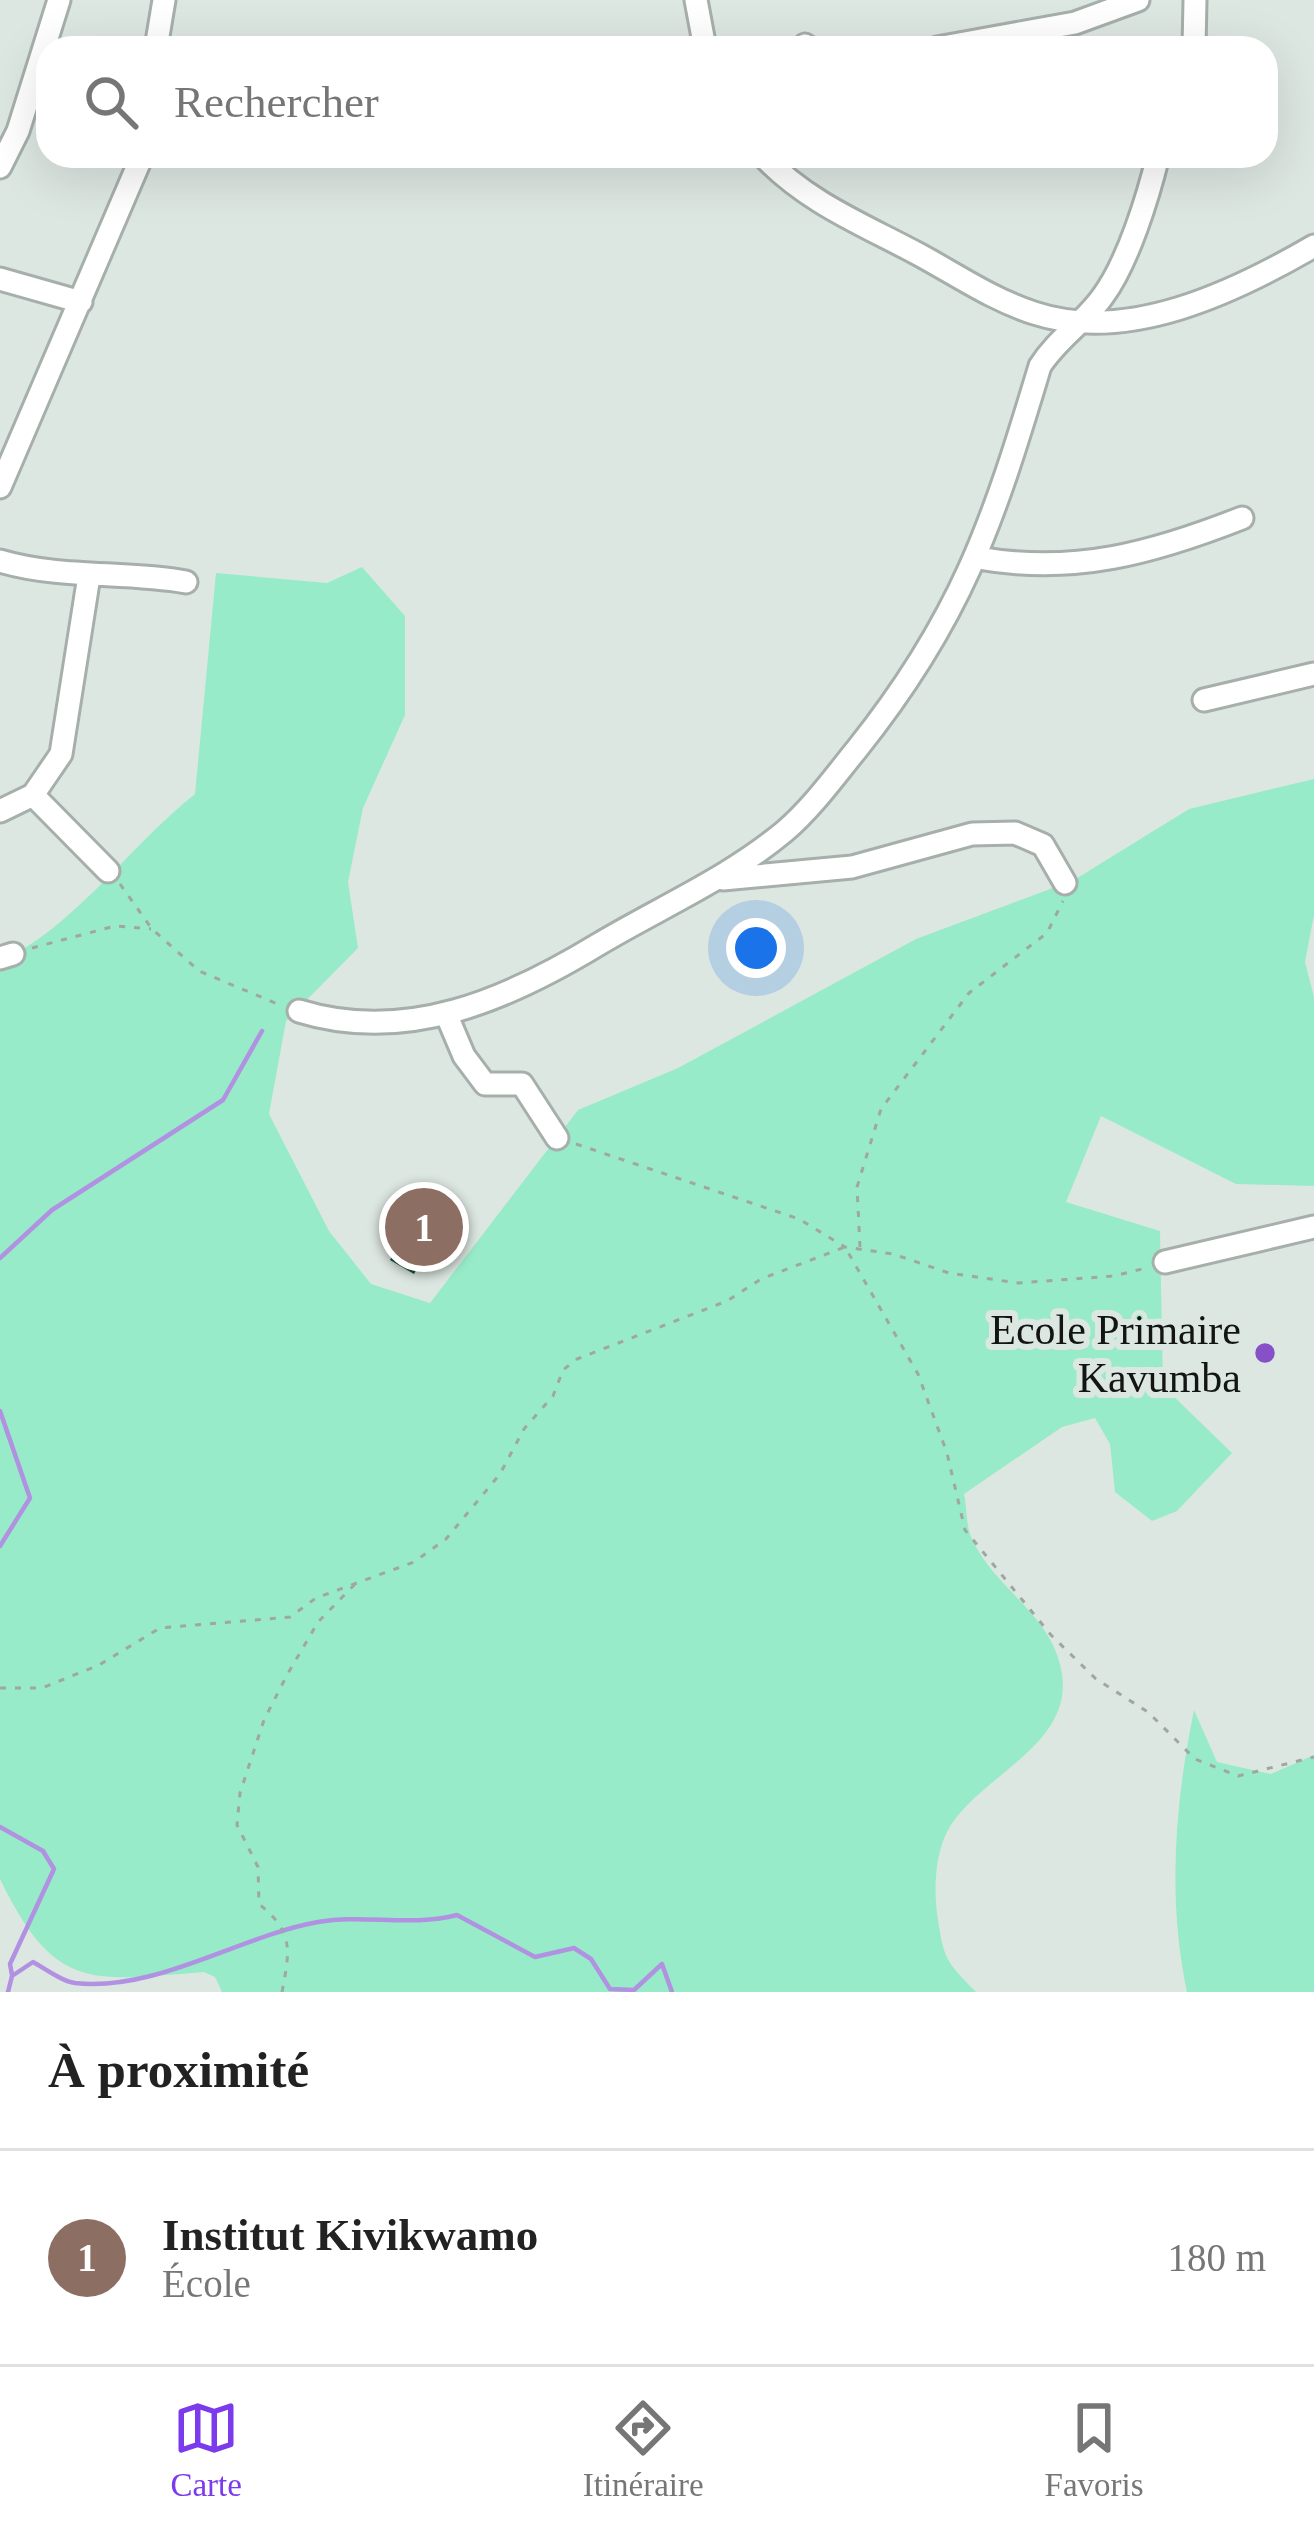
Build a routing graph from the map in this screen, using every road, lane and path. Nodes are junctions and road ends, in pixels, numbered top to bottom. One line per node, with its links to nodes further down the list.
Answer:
1 (59, 0): 6 (street)
2 (164, 0): 7 (street)
3 (696, 0): 8 (street)
4 (1138, 0): 9 (street)
5 (1195, 0): 10 (street)
6 (47, 36)
7 (158, 36)
8 (703, 36)
9 (1001, 36)
10 (1194, 36)
11 (36, 72): 12 (street)
12 (0, 167)
13 (137, 168): 18 (street)
14 (775, 168): 19 (street)
15 (1155, 168): 19 (street)
16 (1314, 246): 19 (street)
17 (0, 279): 18 (street)
18 (81, 302): 20 (street)
19 (1081, 321): 22 (street)
20 (0, 487)
21 (1242, 518): 22 (street)
22 (978, 558): 31 (street)
23 (0, 561): 24 (street)
24 (89, 576): 25 (street); 28 (street)
25 (186, 582)
26 (1314, 674): 27 (street)
27 (1204, 700)
28 (33, 795): 29 (street); 30 (street)
29 (0, 811)
30 (108, 872): 33 (path)
31 (719, 879): 32 (street); 36 (street)
32 (1065, 883): 40 (path)
33 (152, 929): 34 (path); 35 (path)
34 (7, 956)
35 (299, 1011): 36 (street)
36 (447, 1016): 37 (street)
37 (557, 1138): 39 (path)
38 (1314, 1227): 41 (street)
39 (845, 1247): 40 (path); 42 (path); 44 (path)
40 (860, 1249): 41 (path)
41 (1165, 1262)
42 (356, 1583): 43 (path); 45 (path)
43 (0, 1688)
44 (1314, 1757)
45 (282, 1992)

